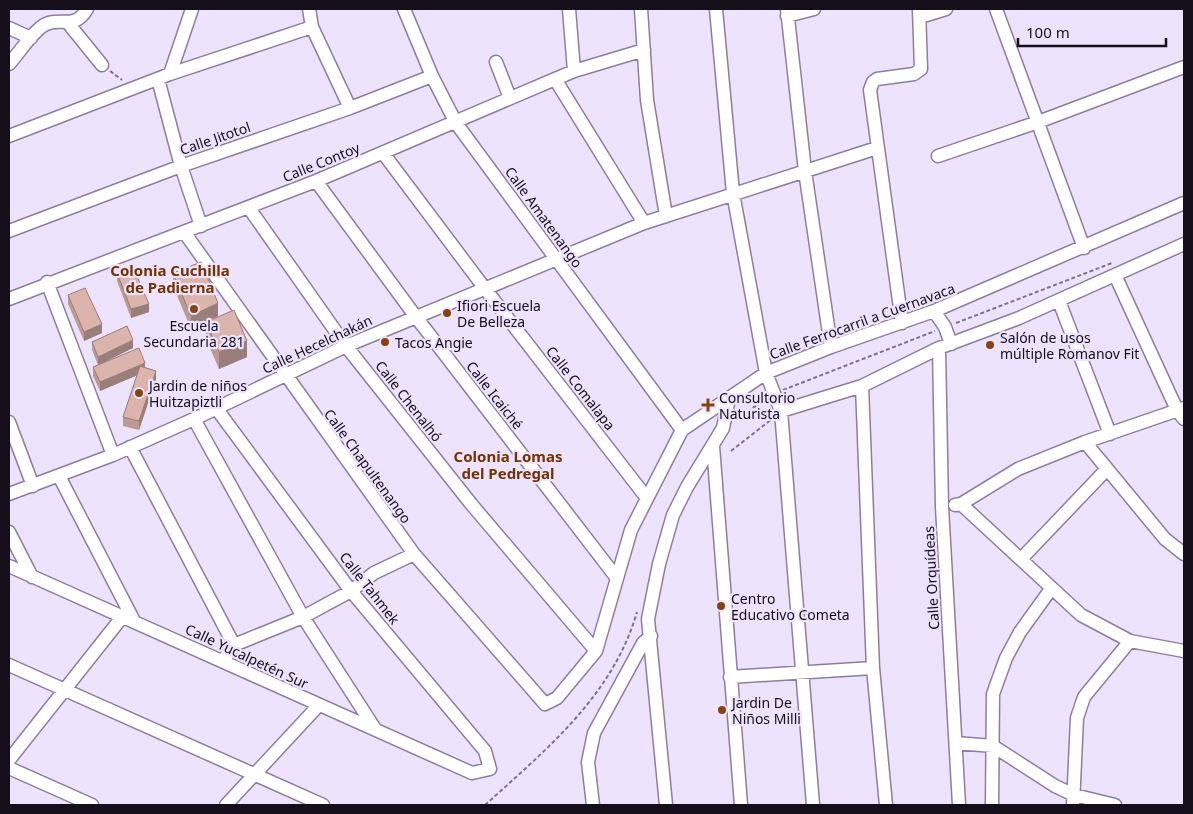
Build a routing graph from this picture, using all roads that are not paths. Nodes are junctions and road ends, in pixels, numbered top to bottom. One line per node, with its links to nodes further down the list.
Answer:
1 (87, 9): 13 (street)
2 (309, 9): 14 (street)
3 (404, 9): 24 (street, Calle Amatenango)
4 (569, 9): 22 (street)
5 (641, 9): 17 (street)
6 (716, 9): 38 (street)
7 (814, 9): 11 (street)
8 (946, 9): 12 (street)
9 (996, 9): 29 (street)
10 (187, 10): 23 (street)
11 (787, 12): 36 (street)
12 (919, 13): 32 (street)
13 (68, 23): 16 (street); 20 (street)
14 (312, 27): 23 (street); 28 (street)
15 (9, 28): 16 (street)
16 (31, 38): 19 (street)
17 (644, 50): 22 (street, Calle Contoy); 41 (street)
18 (496, 62): 27 (street)
19 (9, 64)
20 (102, 65)
21 (1184, 67): 29 (street)
22 (574, 72): 26 (street, Calle Contoy)
23 (170, 74): 25 (street)
24 (432, 76): 28 (street, Calle Jitotol); 30 (street, Calle Amatenango)
25 (158, 79): 31 (street); 35 (street)
26 (555, 79): 27 (street, Calle Contoy); 42 (street)
27 (510, 98): 30 (street, Calle Contoy)
28 (350, 108): 35 (street, Calle Jitotol)
29 (1038, 122): 34 (street); 47 (street)
30 (456, 123): 33 (street, Calle Contoy); 48 (street, Calle Amatenango)
31 (9, 136)
32 (877, 148): 36 (street, Calle Hecelchakán); 56 (street)
33 (383, 153): 37 (street, Calle Contoy); 51 (street, Calle Comalapa)
34 (938, 156)
35 (181, 166): 43 (street); 44 (street, Calle Jitotol)
36 (805, 171): 38 (street, Calle Hecelchakán); 59 (street)
37 (316, 181): 40 (street, Calle Contoy); 55 (street, Calle Icaiché)
38 (733, 193): 41 (street, Calle Hecelchakán); 60 (street)
39 (1184, 204): 47 (street, Calle Ferrocarril a Cuernavaca)
40 (249, 208): 43 (street, Calle Contoy); 57 (street, Calle Chenalhó)
41 (666, 216): 42 (street, Calle Hecelchakán)
42 (644, 223): 48 (street, Calle Hecelchakán)
43 (201, 226): 45 (street, Calle Contoy)
44 (9, 231)
45 (184, 232): 50 (street, Calle Contoy); 61 (street, Calle Chapultenango)
46 (1184, 244): 49 (street)
47 (1084, 248): 54 (street, Calle Ferrocarril a Cuernavaca)
48 (557, 260): 51 (street, Calle Hecelchakán); 69 (street, Calle Amatenango)
49 (1115, 275): 53 (street); 66 (street)
50 (47, 282): 52 (street, Calle Contoy); 74 (street)
51 (486, 290): 55 (street, Calle Hecelchakán); 79 (street, Calle Comalapa)
52 (9, 299)
53 (1058, 300): 58 (street); 70 (street)
54 (934, 312): 56 (street, Calle Ferrocarril a Cuernavaca); 58 (street)
55 (416, 317): 57 (street, Calle Hecelchakán); 88 (street, Calle Icaiché)
56 (902, 323): 59 (street, Calle Ferrocarril a Cuernavaca)
57 (346, 346): 61 (street, Calle Hecelchakán); 96 (street, Calle Chenalhó)
58 (945, 346): 62 (street); 81 (street, Calle Orquídeas)
59 (831, 347): 60 (street, Calle Ferrocarril a Cuernavaca)
60 (766, 373): 63 (street, Calle Ferrocarril a Cuernavaca); 65 (street)
61 (284, 375): 64 (street, Calle Hecelchakán); 83 (street, Calle Chapultenango)
62 (862, 386): 65 (street); 100 (street)
63 (729, 398): 69 (street, Calle Ferrocarril a Cuernavaca); 72 (street)
64 (216, 408): 67 (street, Calle Hecelchakán); 90 (street, Calle Tahmek)
65 (781, 411): 101 (street)
66 (1182, 412): 70 (street)
67 (194, 420): 73 (street, Calle Hecelchakán); 91 (street)
68 (9, 422): 77 (street)
69 (682, 430): 79 (street, Calle Ferrocarril a Cuernavaca)
70 (1110, 434): 71 (street)
71 (1085, 442): 75 (street); 80 (street)
72 (712, 446): 93 (street); 102 (street)
73 (130, 447): 74 (street, Calle Hecelchakán); 95 (street)
74 (113, 454): 76 (street, Calle Hecelchakán)
75 (1106, 470): 84 (street); 85 (street)
76 (59, 476): 77 (street, Calle Hecelchakán); 92 (street)
77 (33, 486): 78 (street, Calle Hecelchakán)
78 (9, 494)
79 (646, 497): 88 (street, Calle Ferrocarril a Cuernavaca)
80 (961, 504): 81 (street); 85 (street)
81 (942, 507): 107 (street, Calle Orquídeas)
82 (9, 532): 87 (street)
83 (414, 554): 90 (street); 104 (street, Calle Chapultenango)
84 (1184, 554)
85 (1021, 559): 89 (street)
86 (9, 566): 87 (street, Calle Yucalpetén Sur)
87 (32, 577): 92 (street, Calle Yucalpetén Sur)
88 (616, 578): 96 (street, Calle Ferrocarril a Cuernavaca)
89 (1051, 589): 94 (street); 108 (street)
90 (351, 591): 91 (street); 112 (street, Calle Tahmek)
91 (303, 617): 95 (street); 106 (street)
92 (128, 618): 98 (street, Calle Yucalpetén Sur); 103 (street)
93 (651, 636): 117 (street); 118 (street)
94 (1130, 641): 97 (street); 113 (street)
95 (234, 645): 98 (street)
96 (596, 651): 104 (street, Calle Ferrocarril a Cuernavaca)
97 (1184, 651)
98 (223, 661): 105 (street, Calle Yucalpetén Sur)
99 (9, 665): 103 (street)
100 (873, 668): 101 (street); 121 (street)
101 (803, 673): 102 (street); 120 (street)
102 (730, 677): 119 (street)
103 (65, 690): 109 (street); 111 (street)
104 (545, 704)
105 (319, 705): 106 (street, Calle Yucalpetén Sur); 111 (street)
106 (375, 729): 112 (street, Calle Yucalpetén Sur)
107 (956, 743): 108 (street); 122 (street, Calle Orquídeas)
108 (993, 746): 113 (street); 123 (street)
109 (9, 760)
110 (9, 768): 114 (street)
111 (254, 774): 115 (street); 116 (street)
112 (472, 774)
113 (1074, 800): 124 (street)
114 (92, 805)
115 (226, 805)
116 (323, 805)
117 (593, 805)
118 (666, 805)
119 (741, 805)
120 (812, 805)
121 (886, 805)
122 (959, 805)
123 (992, 805)
124 (1115, 805)

